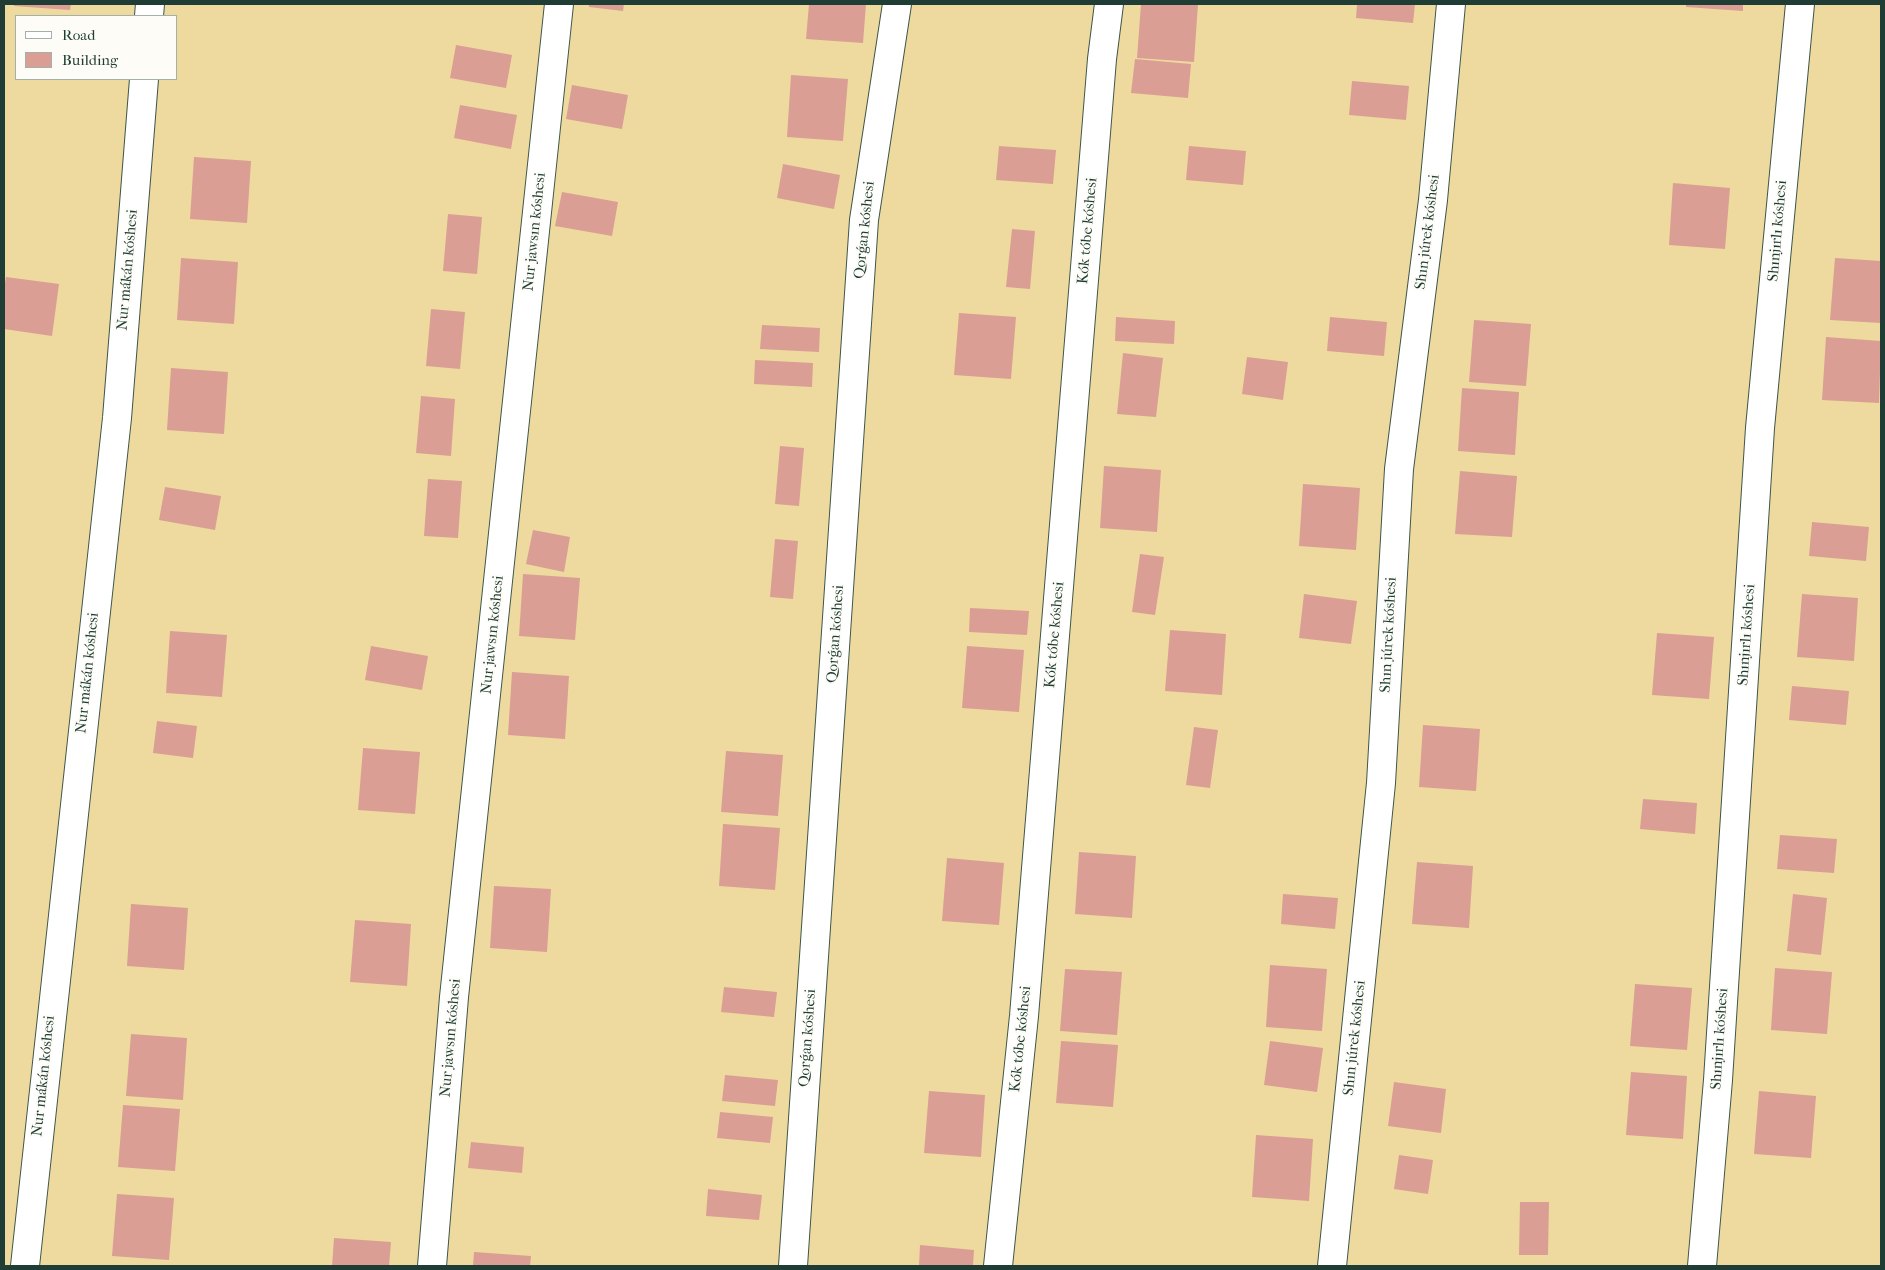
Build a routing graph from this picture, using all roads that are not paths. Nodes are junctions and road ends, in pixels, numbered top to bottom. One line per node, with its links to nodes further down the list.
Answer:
1 (559, 4): 8 (street, Nur jawsın kóshesi)
2 (897, 4): 9 (street, Qorǵan kóshesi)
3 (1109, 4): 10 (street, Kók tóbe kóshesi)
4 (1450, 4): 11 (street, Shın júrek kóshesi)
5 (1800, 4): 12 (street, Shınjırlı kóshesi)
6 (144, 80): 7 (street, Nur mákán kóshesi)
7 (25, 1266)
8 (432, 1266)
9 (793, 1266)
10 (998, 1266)
11 (1332, 1266)
12 (1702, 1266)

